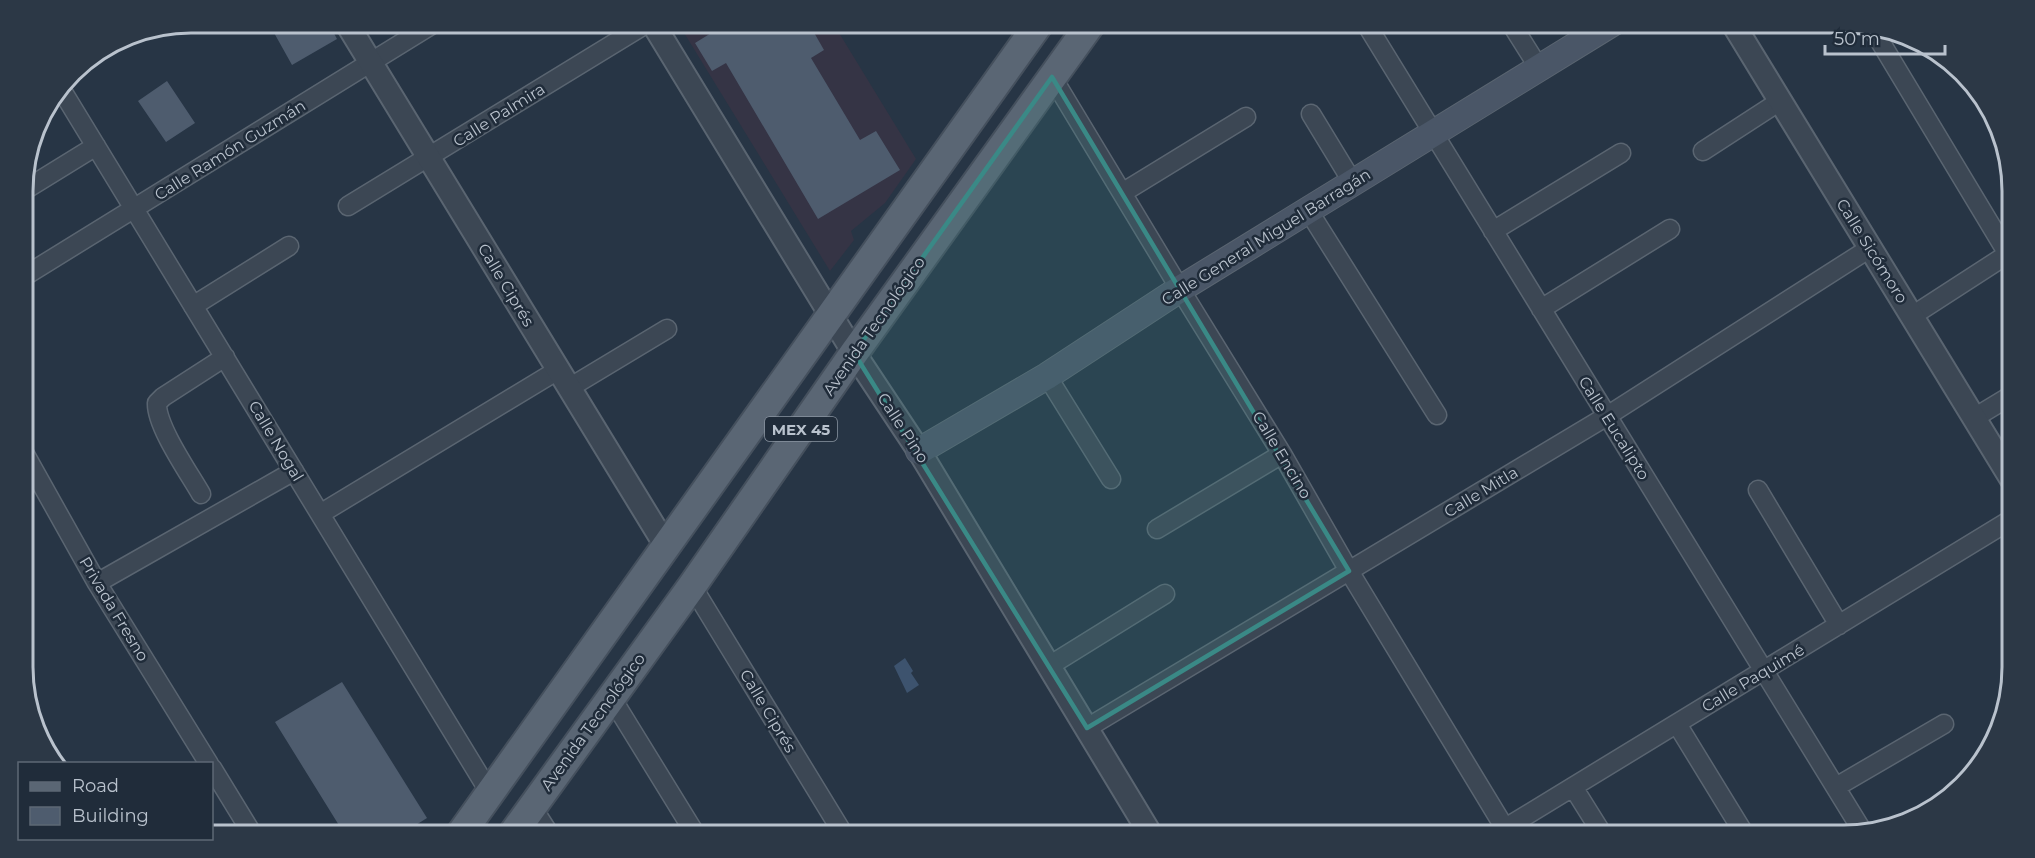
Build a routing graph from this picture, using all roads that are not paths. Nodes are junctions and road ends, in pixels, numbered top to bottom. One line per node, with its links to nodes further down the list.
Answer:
1 (352, 33): 12 (street, Calle Ciprés)
2 (418, 33): 12 (street, Calle Ramón Guzmán)
3 (632, 33): 23 (street, Calle Palmira)
4 (657, 33): 40 (street, Calle Pino)
5 (1025, 33): 40 (main road, MEX 45)
6 (1084, 33): 14 (main road, Avenida Tecnológico / MEX 45)
7 (1372, 33): 19 (street, Calle Eucalipto)
8 (1517, 33): 13 (street)
9 (1596, 33): 13 (main road, Calle General Miguel Barragán)
10 (1739, 33): 16 (street, Calle Sicómoro)
11 (1877, 37): 32 (street)
12 (370, 63): 23 (street, Calle Ciprés); 28 (street, Calle Ramón Guzmán)
13 (1539, 68): 19 (main road, Calle General Miguel Barragán)
14 (1052, 77): 26 (street, Calle Encino); 43 (main road, Avenida Tecnológico / MEX 45)
15 (65, 96): 20 (street, Calle Nogal)
16 (1780, 102): 21 (street); 34 (street, Calle Sicómoro)
17 (1311, 114): 24 (street)
18 (1246, 117): 26 (street)
19 (1433, 133): 24 (main road, Calle General Miguel Barragán); 31 (street, Calle Eucalipto)
20 (96, 146): 25 (street); 28 (street, Calle Nogal)
21 (1703, 151)
22 (1621, 153): 31 (street)
23 (429, 158): 27 (street, Calle Palmira); 46 (street, Calle Ciprés)
24 (1353, 183): 29 (main road, Calle General Miguel Barragán)
25 (33, 185)
26 (1122, 193): 37 (street, Calle Encino)
27 (348, 206)
28 (134, 208): 36 (street, Calle Ramón Guzmán); 38 (street, Calle Nogal)
29 (1308, 210): 37 (main road, Calle General Miguel Barragán); 48 (street)
30 (1670, 229): 39 (street)
31 (1493, 231): 39 (street, Calle Eucalipto)
32 (2002, 240)
33 (289, 246): 38 (street)
34 (1870, 248): 41 (street, Calle Sicómoro); 49 (street, Calle Mitla)
35 (2002, 258): 41 (street)
36 (33, 271)
37 (1180, 290): 45 (main road, Calle General Miguel Barragán); 52 (street, Calle Encino)
38 (193, 306): 44 (street, Calle Nogal)
39 (1541, 309): 49 (street, Calle Eucalipto)
40 (831, 315): 43 (street, Calle Pino); 62 (main road, MEX 45)
41 (1912, 316): 50 (street, Calle Sicómoro)
42 (667, 329): 46 (street)
43 (854, 352): 51 (street, Calle Pino); 65 (main road, Avenida Tecnológico / MEX 45)
44 (225, 357): 55 (street, Calle Nogal); 58 (street)
45 (1047, 376): 51 (main road, Calle General Miguel Barragán); 56 (street)
46 (564, 379): 59 (street); 62 (street, Calle Ciprés)
47 (2002, 401): 50 (street)
48 (1437, 414)
49 (1607, 416): 63 (street, Calle Mitla); 69 (street, Calle Eucalipto)
50 (1974, 418): 53 (street, Calle Sicómoro)
51 (919, 451): 68 (street, Calle Pino)
52 (1282, 454): 61 (street); 63 (street, Calle Encino)
53 (2002, 464)
54 (33, 468): 64 (street, Privada Fresno)
55 (294, 471): 59 (street, Calle Nogal); 64 (street)
56 (1111, 479)
57 (1758, 490): 67 (street)
58 (201, 494)
59 (320, 514): 78 (street, Calle Nogal)
60 (2002, 525): 67 (street, Calle Paquimé)
61 (1157, 529)
62 (666, 546): 78 (main road, MEX 45)
63 (1349, 571): 73 (street, Calle Mitla); 88 (street, Calle Encino)
64 (97, 583): 74 (street, Privada Fresno)
65 (692, 586): 70 (main road, Avenida Tecnológico / MEX 45); 86 (street, Calle Ciprés)
66 (1165, 594): 68 (street)
67 (1839, 625): 69 (street, Calle Paquimé)
68 (1049, 666): 73 (street, Calle Pino)
69 (1763, 671): 71 (street, Calle Paquimé); 77 (street, Calle Eucalipto)
70 (611, 697): 79 (main road, Avenida Tecnológico / MEX 45); 85 (street)
71 (1677, 724): 76 (street, Calle Paquimé); 91 (street)
72 (1944, 724): 77 (street)
73 (1087, 728): 87 (street, Calle Pino)
74 (208, 762)
75 (213, 770): 81 (street)
76 (1573, 787): 89 (street, Calle Paquimé); 90 (street)
77 (1836, 787): 80 (street, Calle Eucalipto)
78 (490, 793): 82 (main road, MEX 45)
79 (532, 807): 83 (main road, Avenida Tecnológico / MEX 45); 84 (street)
80 (1858, 824)
81 (247, 825)
82 (468, 825)
83 (520, 825)
84 (543, 825)
85 (690, 825)
86 (838, 825)
87 (1145, 825)
88 (1497, 825)
89 (1514, 825)
90 (1597, 825)
91 (1739, 825)

